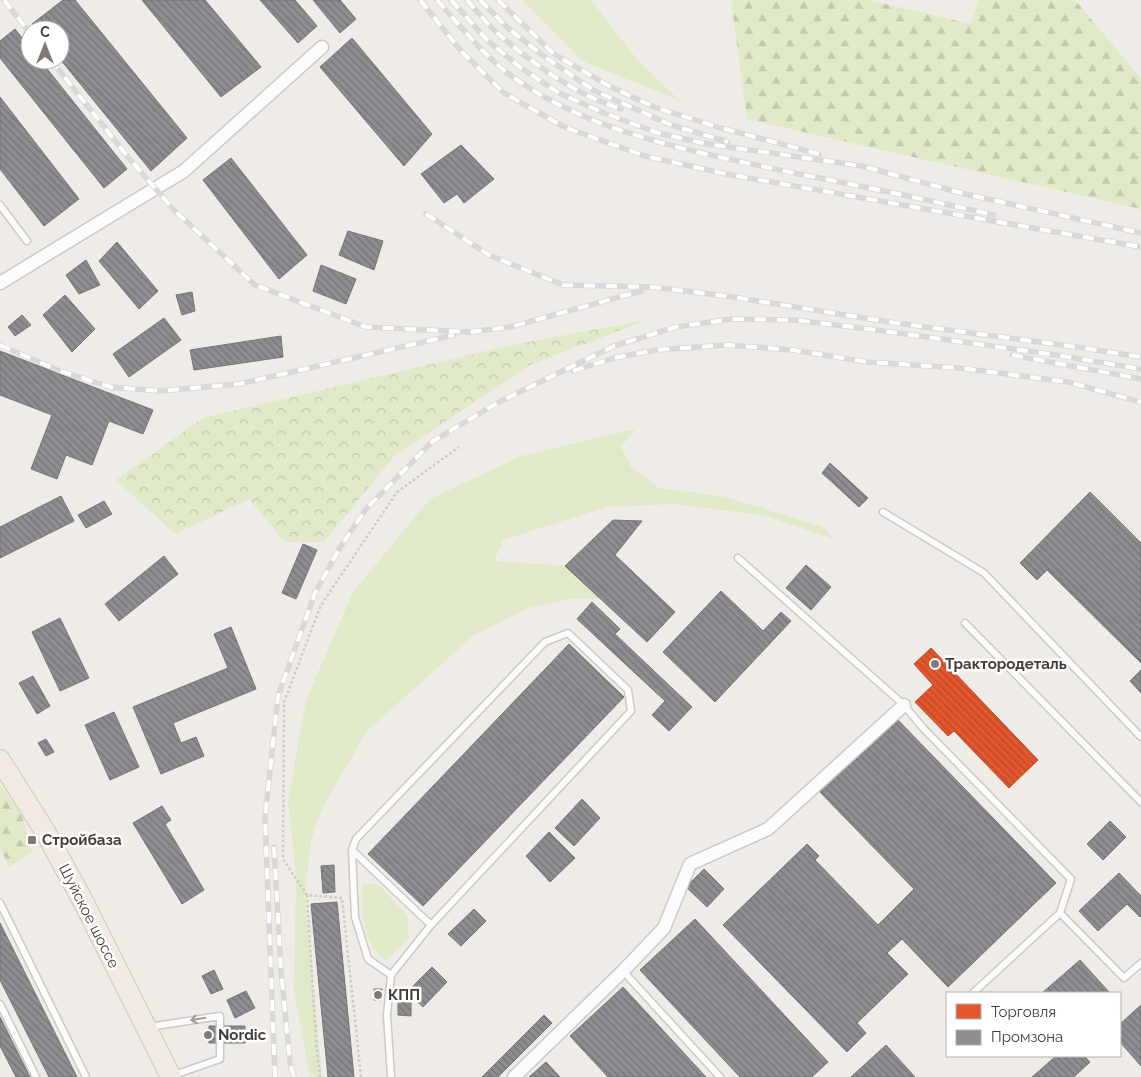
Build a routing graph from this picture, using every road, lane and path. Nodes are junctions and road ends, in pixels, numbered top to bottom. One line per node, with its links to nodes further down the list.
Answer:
1 (322, 47): 4 (street)
2 (0, 205): 3 (lane)
3 (27, 241)
4 (0, 283)
5 (459, 447): 14 (path)
6 (883, 512): 10 (lane)
7 (738, 558): 9 (lane)
8 (965, 623): 12 (lane)
9 (904, 705): 16 (lane); 19 (street)
10 (1141, 737)
11 (0, 760): 23 (main road, Шуйское шоссе)
12 (1141, 802)
13 (352, 850): 17 (lane); 17 (lane); 20 (lane)
14 (307, 895): 27 (path); 28 (path)
15 (0, 903): 26 (lane)
16 (1060, 913): 18 (lane); 21 (lane)
17 (431, 925): 20 (lane)
18 (1141, 963)
19 (623, 971): 30 (street); 31 (lane)
20 (390, 975): 29 (lane)
21 (973, 992)
22 (0, 1004): 25 (lane)
23 (145, 1028): 24 (main road, Шуйское шоссе); 24 (lane, one-way to 23)
24 (170, 1076)
25 (36, 1077)
26 (86, 1077)
27 (320, 1077)
28 (361, 1077)
29 (391, 1077)
30 (514, 1077)
31 (720, 1077)

